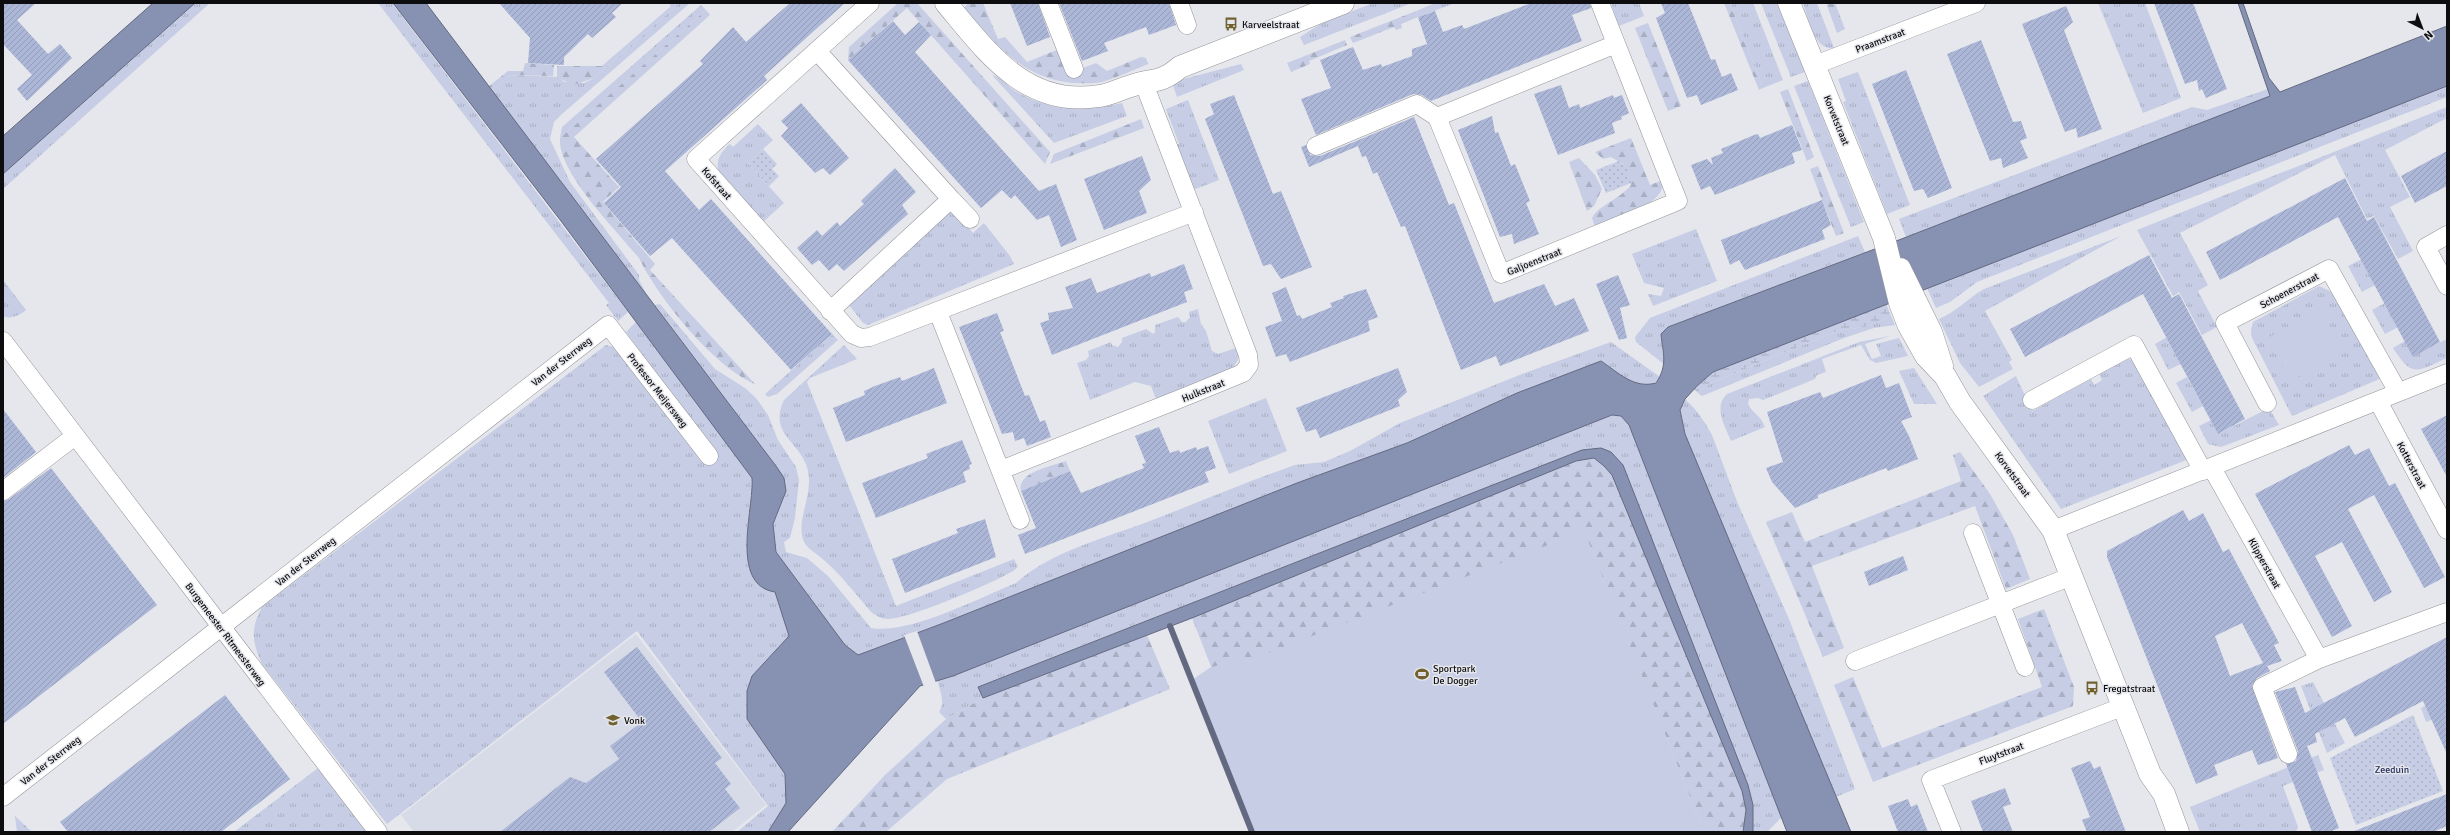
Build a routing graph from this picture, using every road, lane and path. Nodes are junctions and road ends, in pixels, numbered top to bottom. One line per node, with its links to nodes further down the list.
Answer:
1 (870, 3): 12 (street, Kofstraat)
2 (946, 3): 15 (street)
3 (1048, 3): 14 (street)
4 (1179, 3): 10 (street)
5 (1343, 3): 15 (street)
6 (1600, 3): 11 (street, Galjoenstraat)
7 (1789, 3): 13 (street, Korvetstraat)
8 (1976, 3): 9 (street, Praamstraat)
9 (1943, 9): 13 (street, Praamstraat)
10 (1187, 25)
11 (1616, 44): 16 (street); 16 (street, Galjoenstraat)
12 (817, 51): 18 (street); 23 (street, Kofstraat)
13 (1815, 65): 38 (street, Korvetstraat)
14 (1074, 69)
15 (1143, 81): 19 (street, Hulkstraat)
16 (1438, 117): 17 (street)
17 (1316, 146)
18 (951, 199): 20 (street); 23 (street)
19 (1194, 212): 24 (street); 35 (street, Hulkstraat)
20 (970, 219)
21 (2447, 235): 22 (street)
22 (2447, 286)
23 (830, 311): 24 (street, Kofstraat)
24 (938, 312): 35 (street)
25 (608, 325): 33 (street, Professor Meijersweg); 44 (street, Van der Sterrweg)
26 (3, 341): 32 (street, Burgemeester Ritmeesterweg)
27 (2447, 373): 28 (street)
28 (2398, 392): 30 (street); 31 (street, Schoenerstraat)
29 (2032, 400): 34 (street)
30 (2378, 401): 34 (street); 39 (street, Kotterstraat)
31 (2267, 403)
32 (75, 436): 36 (street); 44 (street, Burgemeester Ritmeesterweg)
33 (709, 456)
34 (2207, 469): 38 (street); 45 (street, Klipperstraat)
35 (1001, 470): 37 (street)
36 (3, 491)
37 (1020, 520)
38 (2053, 530): 41 (street, Korvetstraat)
39 (2447, 530)
40 (1972, 533): 42 (street)
41 (2072, 576): 42 (street); 48 (street, Korvetstraat)
42 (2001, 604): 46 (street); 47 (street)
43 (2447, 612): 45 (street)
44 (220, 627): 51 (street, Van der Sterrweg); 52 (street, Burgemeester Ritmeesterweg)
45 (2319, 659): 49 (street)
46 (1855, 661)
47 (2025, 667)
48 (2122, 707): 50 (street, Korvetstraat); 53 (street, Fluytstraat)
49 (2288, 754)
50 (2150, 774): 54 (street, Korvetstraat); 55 (street, Korvetstraat)
51 (3, 797)
52 (378, 832)
53 (1952, 832)
54 (2164, 832)
55 (2178, 832)

